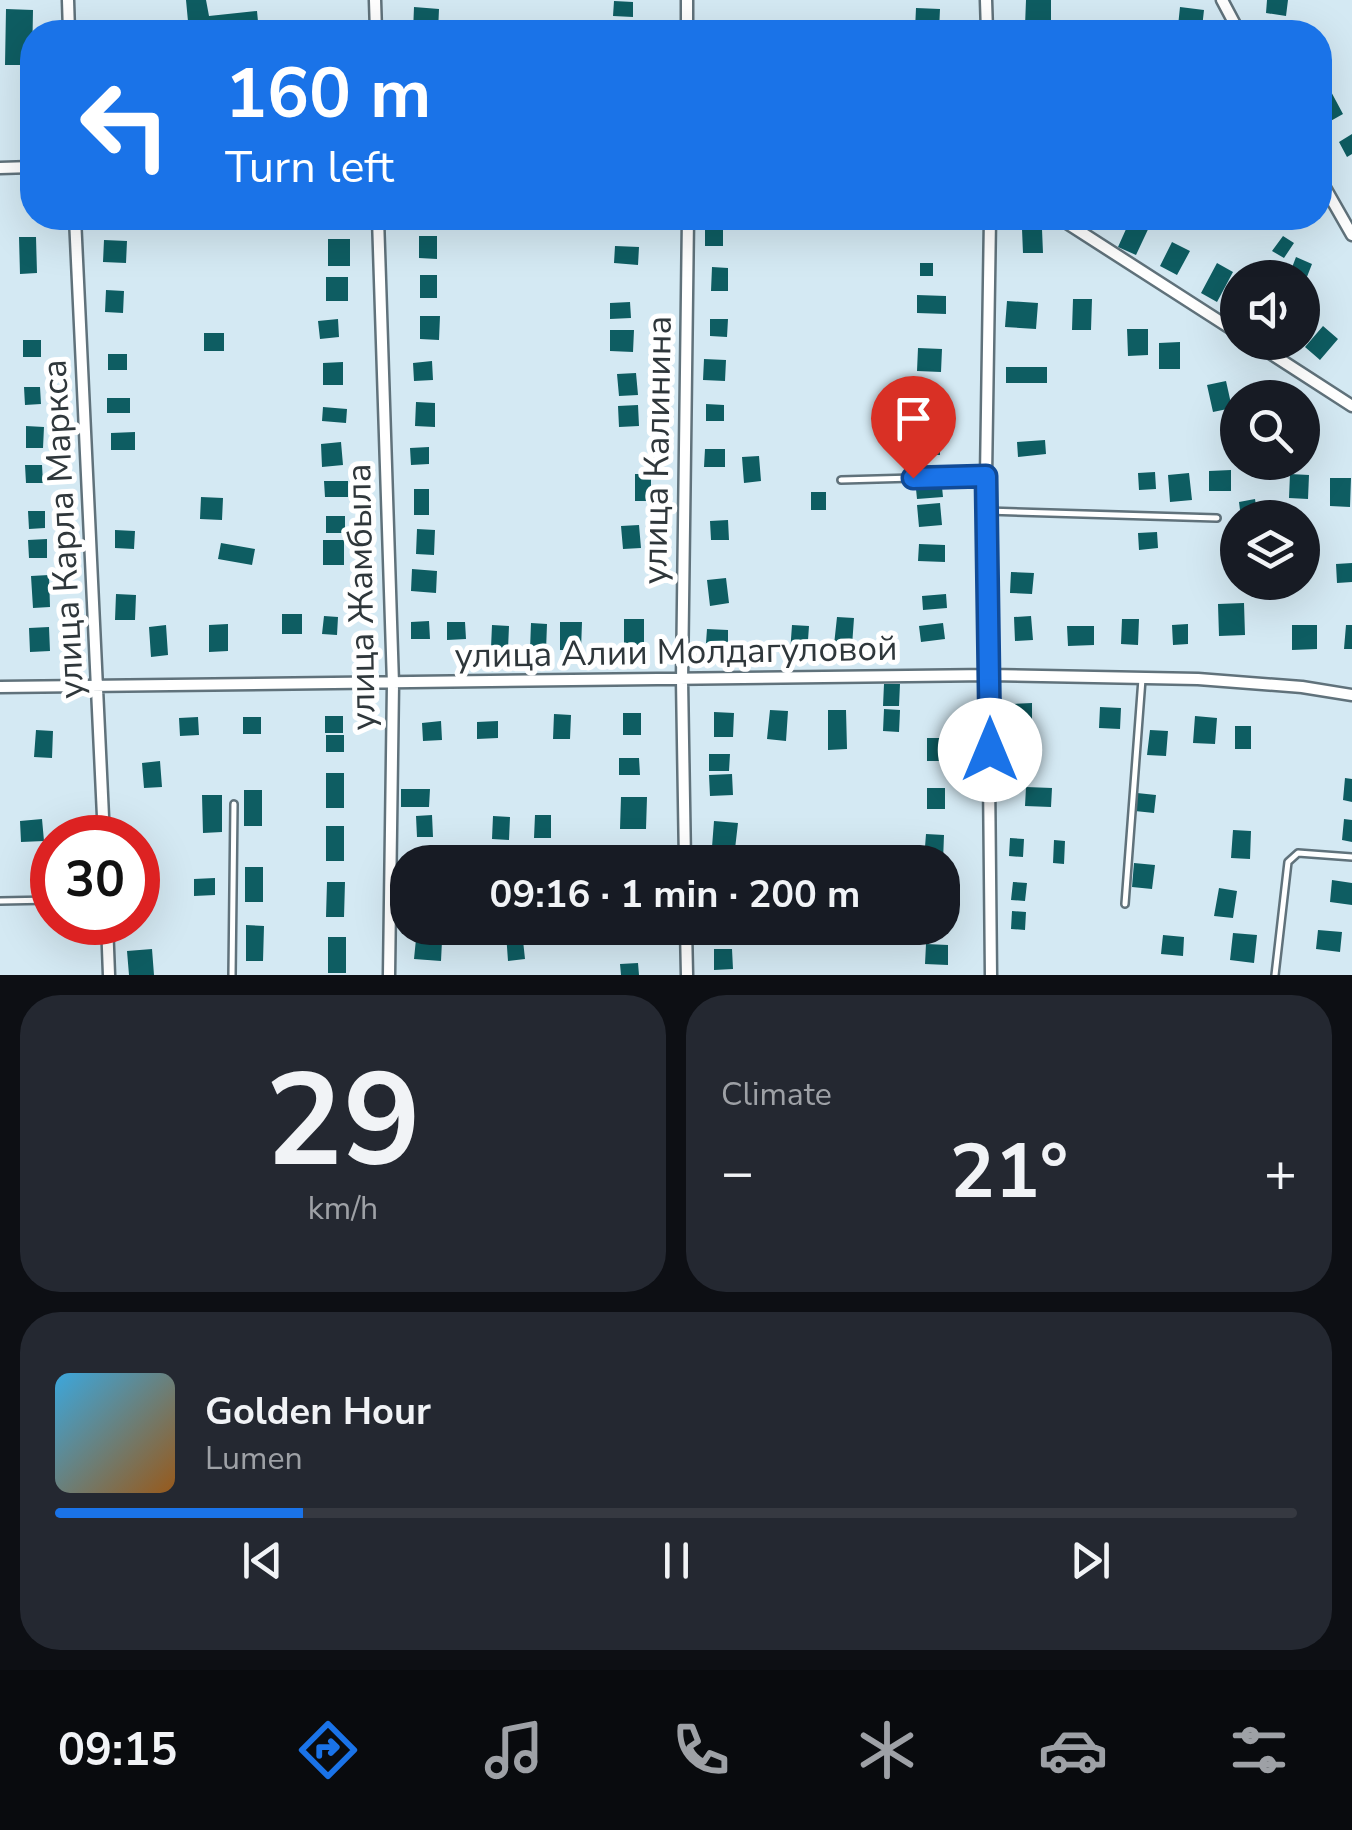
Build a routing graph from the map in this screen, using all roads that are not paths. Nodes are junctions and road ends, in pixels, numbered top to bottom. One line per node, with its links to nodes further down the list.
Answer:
1 (1332, 200): 7 (street)
2 (76, 230): 19 (street, улица Карла Маркса)
3 (378, 230): 18 (street, улица Жамбыла)
4 (688, 230): 17 (street, улица Калинина)
5 (990, 230): 11 (street)
6 (1078, 230): 8 (street)
7 (1352, 235)
8 (1220, 321)
9 (1281, 360): 10 (street)
10 (1352, 406)
11 (986, 476): 12 (lane); 13 (street)
12 (841, 480)
13 (987, 511): 14 (lane); 15 (street)
14 (1217, 518)
15 (990, 675): 16 (street, улица Алии Молдагуловой); 17 (street, улица Алии Молдагуловой); 36 (street)
16 (1142, 679): 21 (street, улица Алии Молдагуловой); 29 (lane)
17 (682, 680): 18 (street, улица Алии Молдагуловой); 24 (street, улица Калинина)
18 (393, 684): 19 (street, улица Алии Молдагуловой); 26 (street, улица Жамбыла)
19 (98, 685): 20 (street, улица Алии Молдагуловой); 23 (street, улица Карла Маркса)
20 (0, 687)
21 (1352, 695)
22 (234, 804): 33 (lane)
23 (103, 815)
24 (685, 845)
25 (1352, 856): 37 (lane)
26 (388, 868): 34 (street, улица Жамбыла)
27 (30, 900): 28 (lane)
28 (0, 901)
29 (1126, 904)
30 (108, 945): 32 (street)
31 (686, 945): 35 (street)
32 (109, 975)
33 (232, 975)
34 (389, 975)
35 (687, 975)
36 (991, 975)
37 (1275, 975)

